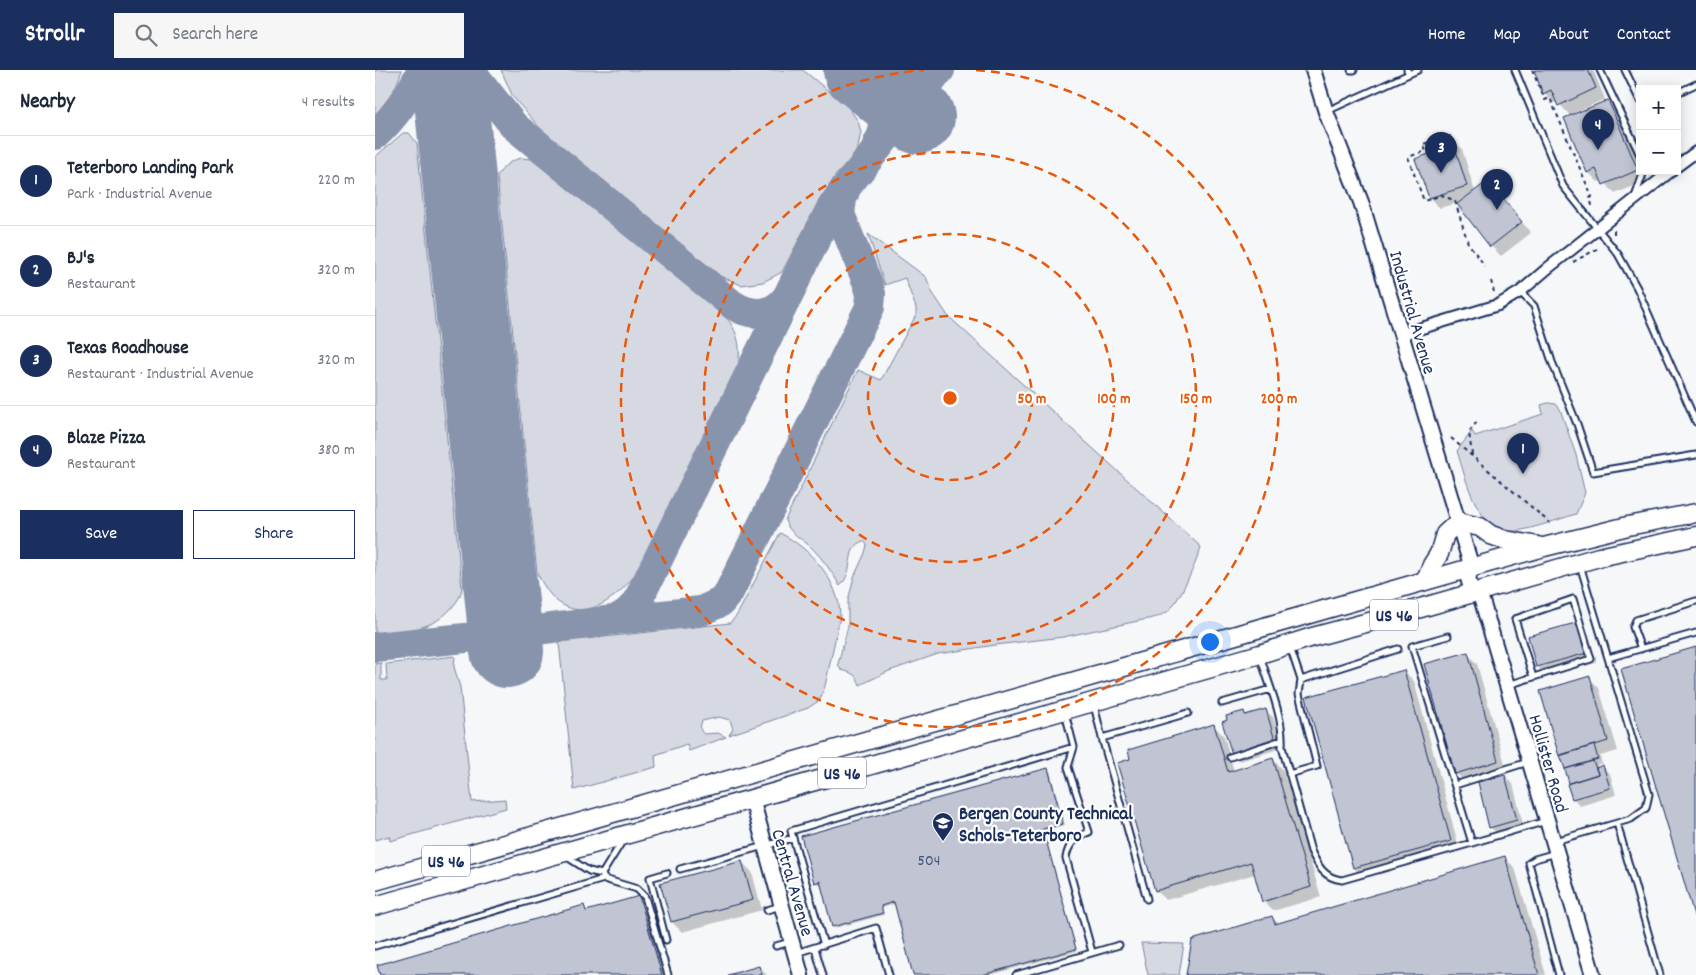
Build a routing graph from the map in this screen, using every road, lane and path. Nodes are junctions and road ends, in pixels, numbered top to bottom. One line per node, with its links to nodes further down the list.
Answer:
1 (1313, 70): 11 (street, Industrial Avenue)
2 (1418, 70): 7 (lane)
3 (1515, 70): 20 (lane)
4 (1532, 70): 19 (path)
5 (1600, 70): 13 (lane)
6 (1625, 70): 10 (lane)
7 (1408, 72): 11 (lane)
8 (1696, 84): 9 (lane)
9 (1681, 91)
10 (1636, 93)
11 (1326, 112): 25 (street, Industrial Avenue)
12 (1451, 136): 21 (path)
13 (1636, 147)
14 (1696, 152): 15 (street)
15 (1681, 163)
16 (1643, 175): 18 (lane)
17 (1666, 175): 18 (street)
18 (1634, 200): 20 (street)
19 (1593, 209)
20 (1597, 230): 24 (street); 27 (lane)
21 (1485, 266)
22 (1491, 281): 23 (path)
23 (1494, 292)
24 (1520, 292): 25 (street); 30 (lane)
25 (1402, 334): 32 (street, Industrial Avenue)
26 (1479, 419): 29 (path)
27 (1696, 422)
28 (1451, 438): 29 (path)
29 (1472, 456): 33 (path)
30 (1696, 456)
31 (1696, 513): 35 (highway, US 46)
32 (1458, 522): 35 (highway); 37 (street, Industrial Avenue); 39 (highway)
33 (1551, 523)
34 (1696, 536): 36 (highway, US 46)
35 (1544, 547): 37 (highway, US 46)
36 (1579, 562): 38 (highway, US 46); 49 (lane)
37 (1472, 568): 38 (highway); 39 (highway, US 46); 40 (street, Hollister Road); 44 (highway)
38 (1518, 579): 40 (highway, US 46)
39 (1425, 581): 71 (highway, US 46)
40 (1479, 591): 44 (highway, US 46); 52 (street, Hollister Road)
41 (1696, 601): 47 (lane)
42 (1696, 633): 47 (lane)
43 (1448, 636): 64 (lane)
44 (1309, 638): 45 (highway, US 46)
45 (1289, 644): 48 (highway, US 46); 51 (lane)
46 (1397, 649): 51 (lane)
47 (1641, 649): 49 (lane)
48 (1259, 654): 53 (lane); 54 (highway, US 46)
49 (1608, 658): 67 (lane)
50 (1533, 677): 50 (lane); 52 (lane)
51 (1301, 680): 63 (lane)
52 (1507, 685): 62 (street, Hollister Road)
53 (1271, 689): 55 (lane); 59 (lane)
54 (1093, 702): 56 (highway, US 46); 58 (lane)
55 (1222, 703)
56 (1065, 710): 60 (lane); 65 (highway, US 46)
57 (1187, 713): 58 (lane)
58 (1102, 738): 80 (lane)
59 (1282, 740): 61 (lane); 63 (lane)
60 (1074, 747): 69 (lane); 91 (lane)
61 (1229, 757)
62 (1530, 761): 64 (lane); 66 (street, Hollister Road)
63 (1289, 774): 70 (lane)
64 (1455, 785): 70 (lane)
65 (752, 799): 68 (highway, US 46); 72 (street, Central Avenue)
66 (1547, 821): 70 (lane); 73 (street, Hollister Road)
67 (1617, 823): 73 (lane); 99 (lane)
68 (626, 835): 74 (highway, US 46); 77 (lane)
69 (793, 838): 72 (lane); 85 (lane)
70 (1472, 843)
71 (501, 845): 78 (highway, US 46); 79 (highway)
72 (765, 846): 75 (lane); 82 (street, Central Avenue)
73 (1555, 847): 97 (lane); 98 (street, Hollister Road)
74 (562, 853): 77 (lane); 81 (highway, US 46)
75 (680, 869)
76 (667, 873): 84 (lane)
77 (603, 877): 87 (lane); 92 (lane)
78 (375, 881)
79 (375, 893)
80 (1147, 899)
81 (375, 906)
82 (781, 906): 83 (lane); 89 (street, Central Avenue)
83 (767, 910)
84 (666, 940)
85 (824, 945): 90 (lane); 95 (lane)
86 (1119, 945): 91 (lane)
87 (375, 946)
88 (776, 946): 89 (lane)
89 (793, 948): 90 (lane); 93 (street, Central Avenue)
90 (815, 948): 94 (lane)
91 (1092, 952): 96 (lane)
92 (667, 975)
93 (801, 975)
94 (823, 975)
95 (889, 975)
96 (1016, 975)
97 (1559, 975)
98 (1593, 975)
99 (1660, 975)

